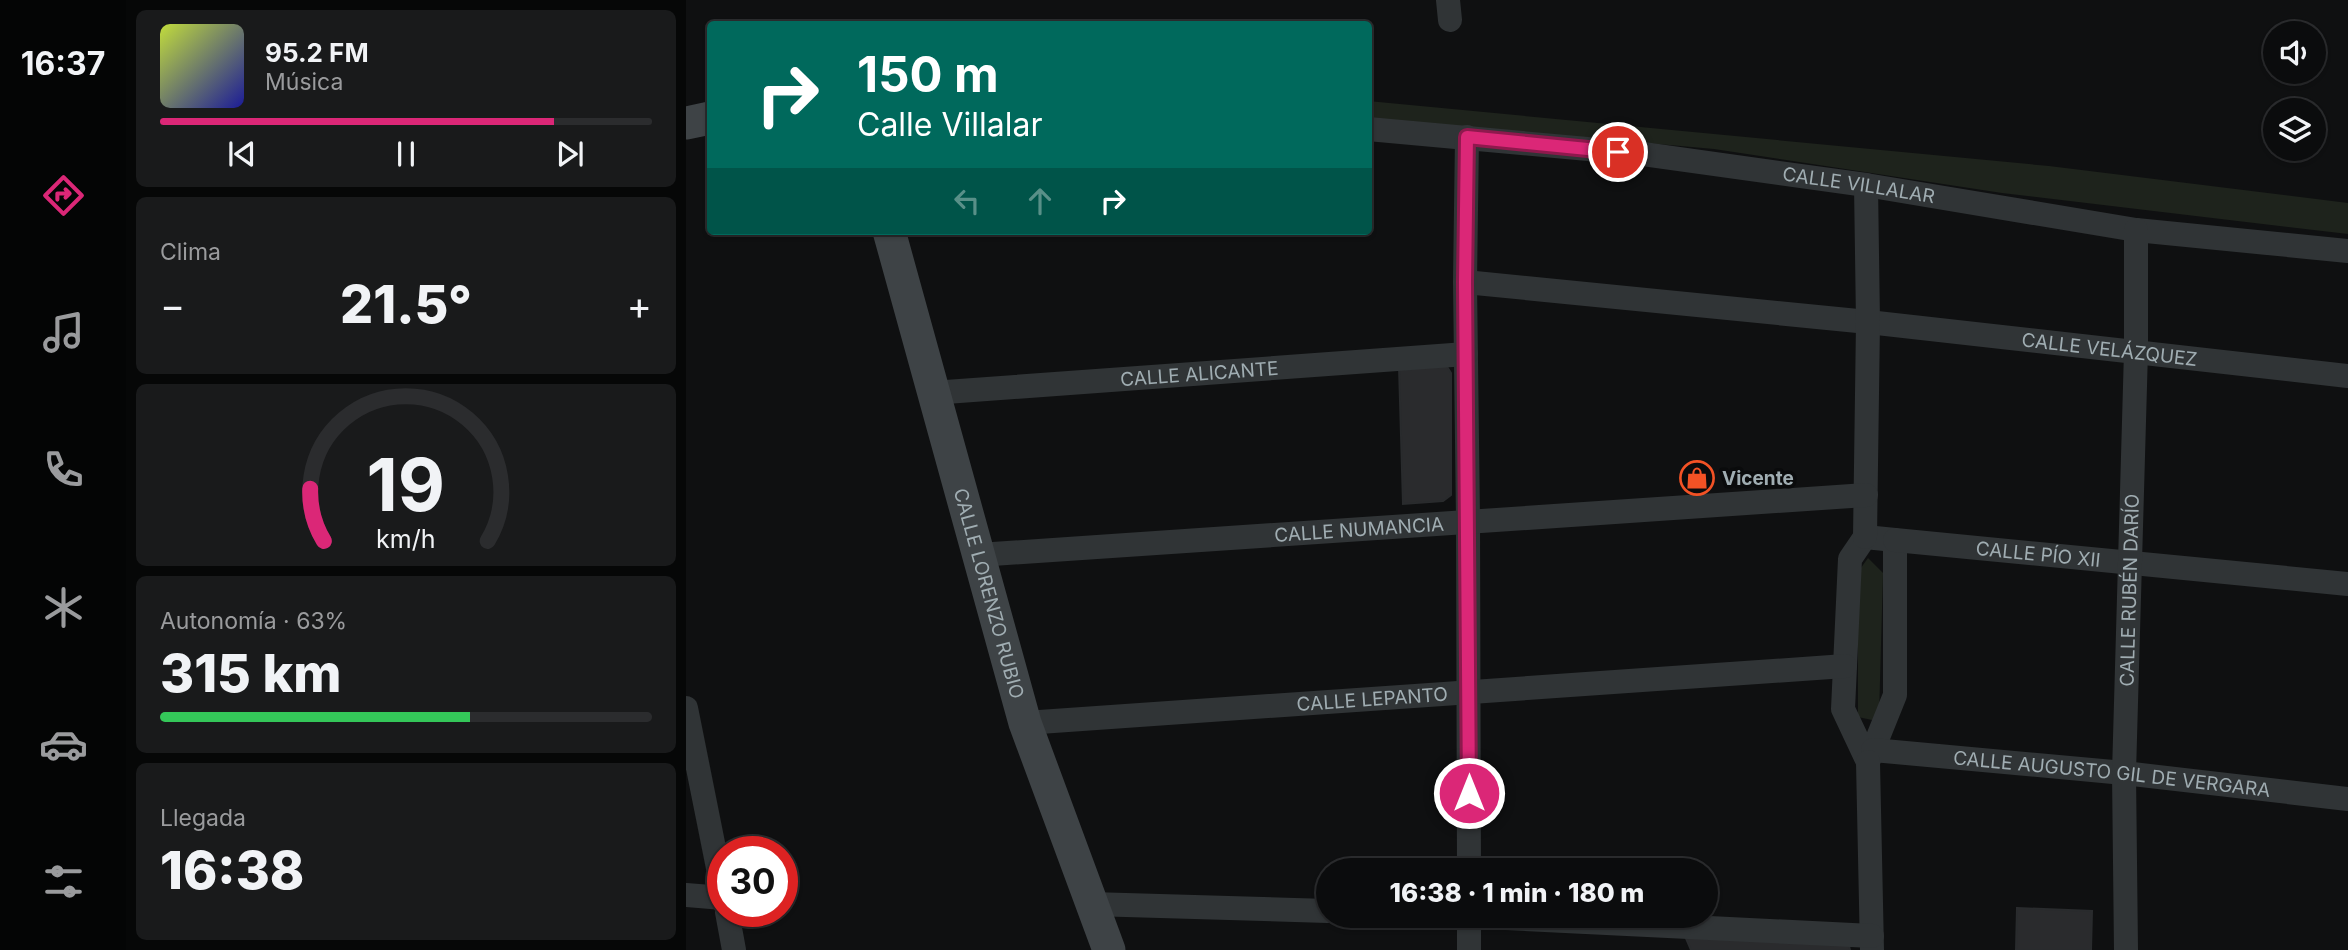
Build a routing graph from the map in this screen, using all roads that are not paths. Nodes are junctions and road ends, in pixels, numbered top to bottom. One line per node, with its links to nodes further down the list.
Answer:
1 (707, 119): 2 (main road)
2 (686, 123)
3 (1372, 129): 4 (street, CALLE VILLALAR)
4 (1467, 137): 5 (street, CALLE VILLALAR); 9 (street)
5 (1866, 185): 6 (street, CALLE VILLALAR); 10 (street)
6 (2136, 230): 8 (street, CALLE VILLALAR); 11 (street, CALLE RUBÉN DARÍO)
7 (889, 235): 14 (main road, CALLE LORENZO RUBIO)
8 (2348, 251)
9 (1465, 282): 10 (street); 12 (street)
10 (1868, 322): 11 (street, CALLE VELÁZQUEZ); 15 (street)
11 (2136, 351): 13 (street, CALLE VELÁZQUEZ); 20 (street, CALLE RUBÉN DARÍO)
12 (1466, 354): 14 (street, CALLE ALICANTE); 16 (street)
13 (2348, 376)
14 (932, 393): 19 (main road, CALLE LORENZO RUBIO)
15 (1866, 495): 16 (street, CALLE NUMANCIA); 17 (street)
16 (1468, 520): 19 (street, CALLE NUMANCIA); 23 (street)
17 (1865, 537): 18 (street, CALLE PÍO XII); 22 (street)
18 (1895, 540): 20 (street, CALLE PÍO XII); 26 (street)
19 (978, 555): 25 (main road, CALLE LORENZO RUBIO)
20 (2130, 562): 21 (street, CALLE PÍO XII); 27 (street, CALLE RUBÉN DARÍO)
21 (2348, 584)
22 (1845, 666): 23 (street, CALLE LEPANTO); 26 (street)
23 (1468, 691): 25 (street, CALLE LEPANTO); 30 (street)
24 (686, 708): 29 (street)
25 (1025, 723): 33 (main road, CALLE LORENZO RUBIO)
26 (1871, 756): 27 (street, CALLE AUGUSTO GIL DE VERGARA); 38 (street)
27 (2124, 773): 28 (street, CALLE AUGUSTO GIL DE VERGARA); 42 (street, CALLE RUBÉN DARÍO)
28 (2348, 799)
29 (712, 836)
30 (1469, 858)
31 (686, 895): 32 (street)
32 (707, 897)
33 (1091, 904): 34 (street); 40 (main road, CALLE LORENZO RUBIO)
34 (1316, 911)
35 (730, 927): 39 (street)
36 (1469, 928): 41 (street)
37 (1648, 928): 38 (street)
38 (1872, 943)
39 (734, 950)
40 (1108, 950)
41 (1469, 950)
42 (2126, 950)

